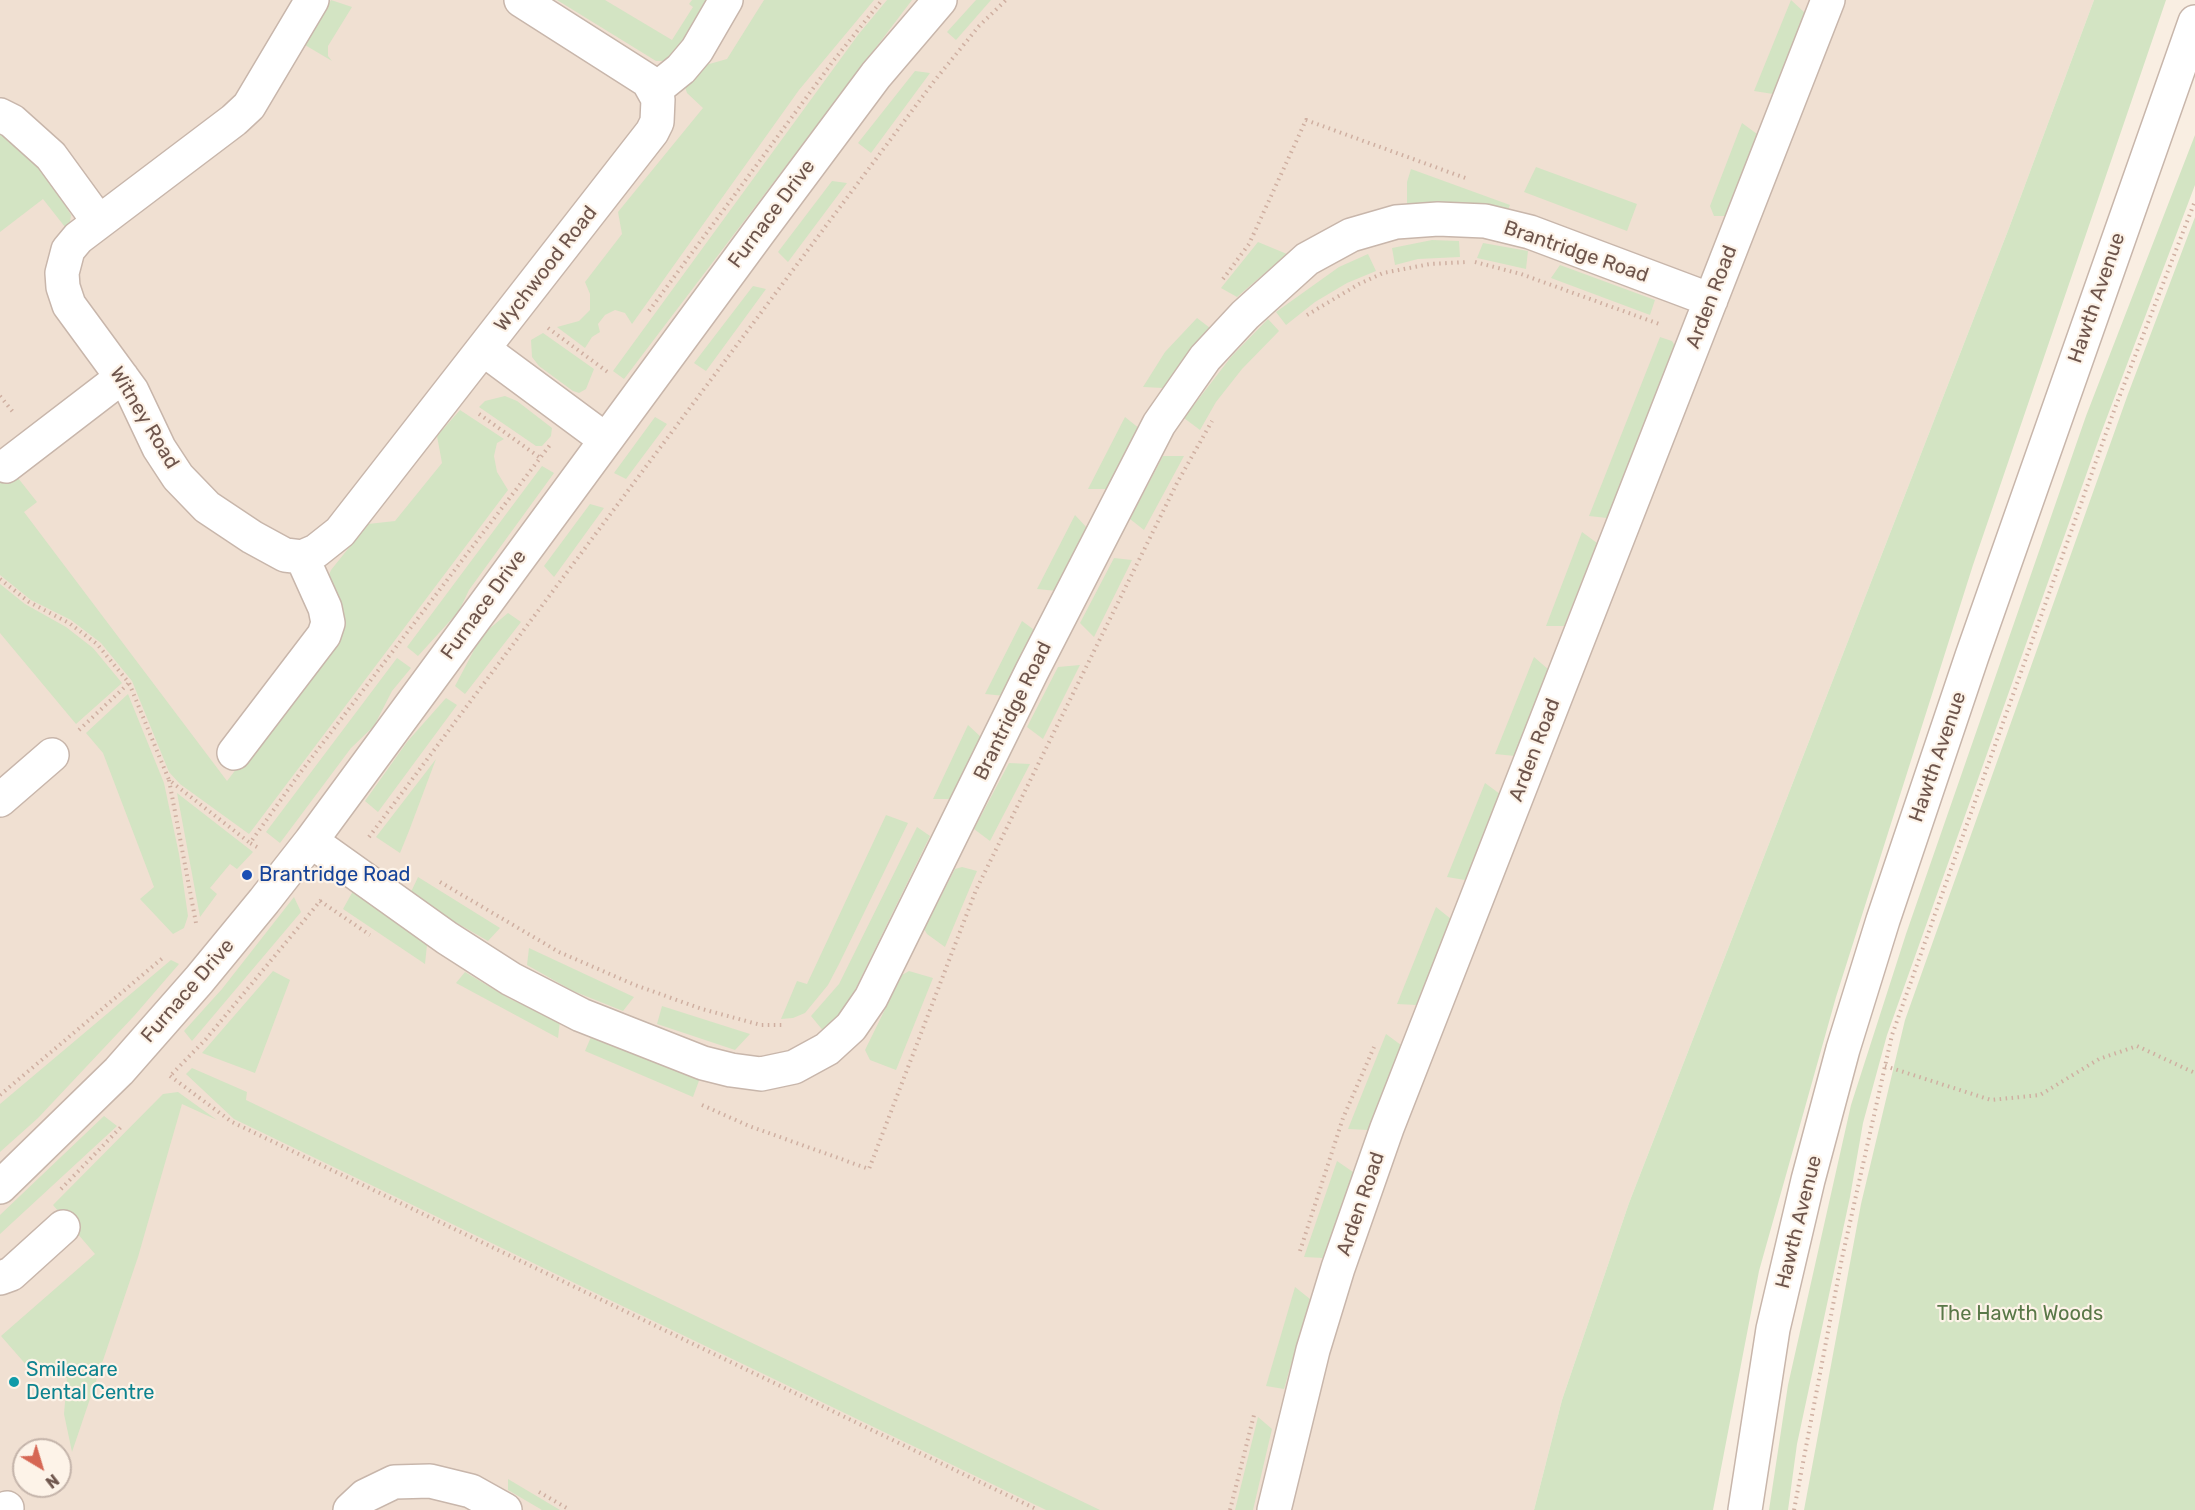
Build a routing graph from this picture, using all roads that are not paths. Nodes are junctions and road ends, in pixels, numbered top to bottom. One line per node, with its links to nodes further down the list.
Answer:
1 (312, 0): 9 (street, Witney Road)
2 (521, 0): 7 (street)
3 (726, 0): 7 (street)
4 (940, 0): 13 (street, Furnace Drive)
5 (1828, 0): 10 (street, Arden Road)
6 (2195, 22): 26 (street, Hawth Avenue)
7 (655, 90): 11 (street, Wychwood Road)
8 (0, 115): 9 (street)
9 (99, 222): 12 (street, Witney Road)
10 (1711, 300): 19 (street, Brantridge Road); 25 (street, Arden Road)
11 (483, 349): 13 (street); 15 (street, Wychwood Road)
12 (122, 376): 14 (street); 15 (street, Witney Road)
13 (606, 440): 19 (street, Furnace Drive)
14 (6, 466)
15 (302, 557): 16 (street)
16 (234, 753)
17 (52, 755): 18 (street)
18 (0, 800)
19 (311, 841): 20 (street, Furnace Drive)
20 (0, 1187)
21 (63, 1227): 22 (street)
22 (0, 1278)
23 (350, 1510): 24 (street)
24 (505, 1510)
25 (1274, 1510)
26 (1745, 1510)

